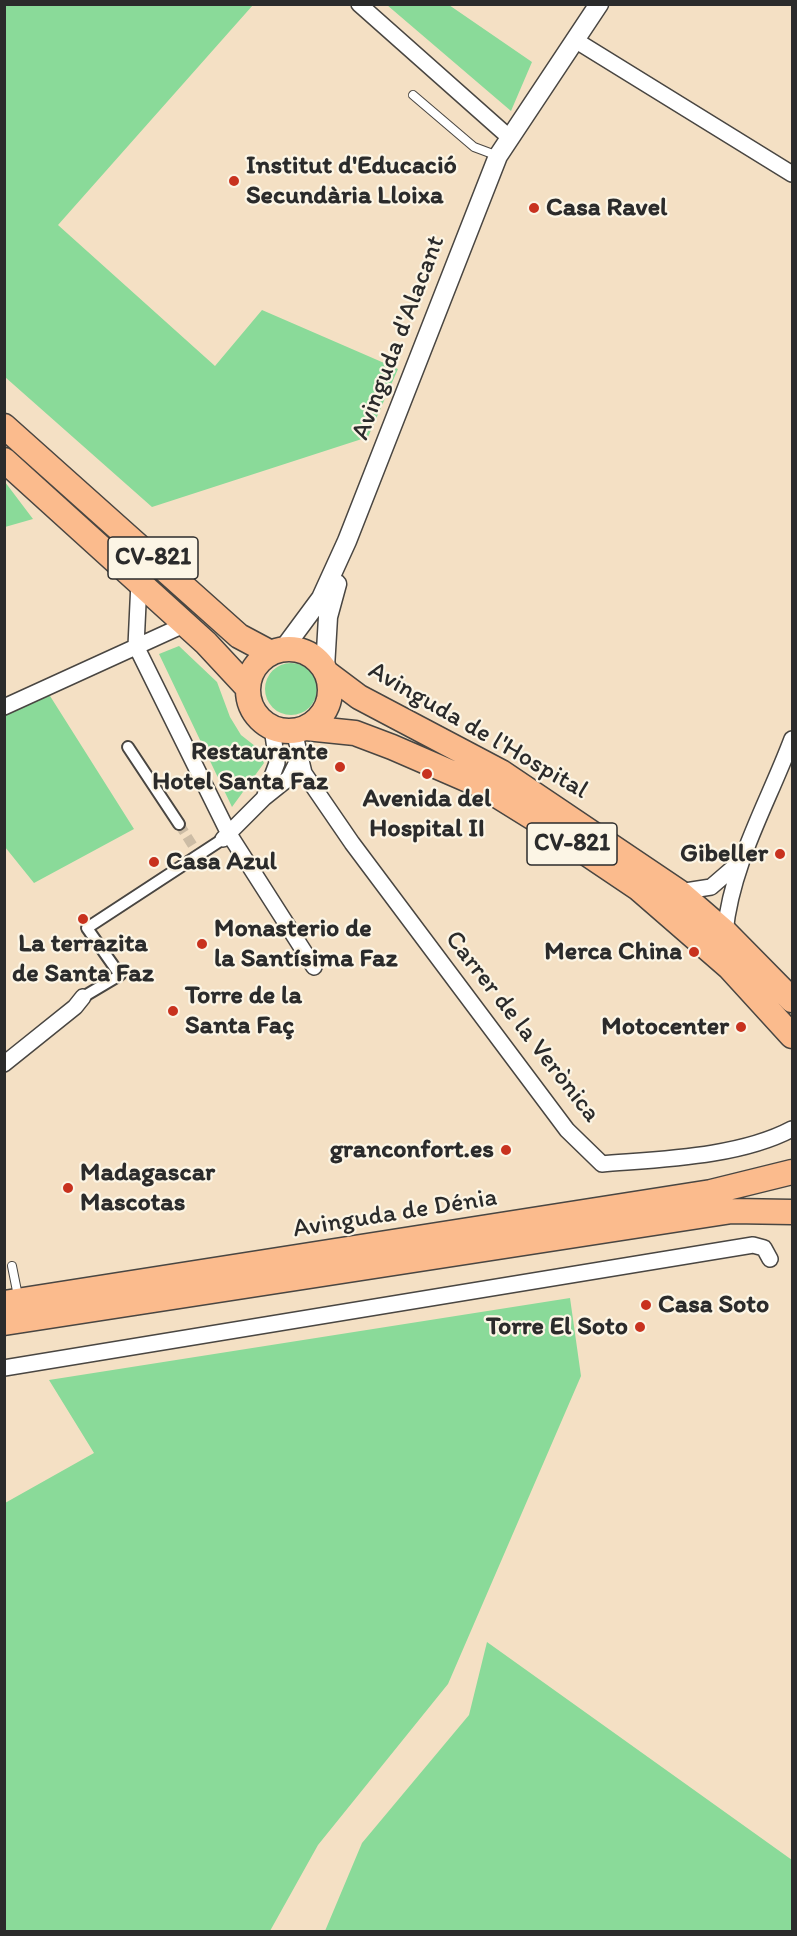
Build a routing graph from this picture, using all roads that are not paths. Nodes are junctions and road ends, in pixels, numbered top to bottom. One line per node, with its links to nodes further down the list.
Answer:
1 (359, 4): 5 (street)
2 (599, 4): 3 (street, Avinguda d'Alacant)
3 (575, 40): 5 (street, Avinguda d'Alacant); 7 (street)
4 (413, 95): 6 (lane)
5 (510, 138): 6 (street, Avinguda d'Alacant)
6 (498, 156): 10 (street, Avinguda d'Alacant)
7 (792, 174)
8 (4, 426): 14 (main road, CV-821)
9 (4, 460): 11 (main road, CV-821)
10 (347, 541): 14 (street, Avinguda d'Alacant); 15 (street, Avinguda d'Alacant)
11 (139, 582): 12 (main road, CV-821); 13 (street)
12 (186, 624): 13 (street); 16 (main road, CV-821)
13 (136, 646): 17 (street); 24 (street)
14 (277, 650): 15 (main road, CV-821); 16 (main road)
15 (326, 671): 18 (main road); 26 (main road, Avinguda de l'Hospital / CV-821)
16 (246, 686): 18 (main road, CV-821)
17 (4, 707)
18 (290, 729): 21 (street, Carrer de la Verònica); 22 (street); 31 (main road, Avinguda de l'Hospital / CV-821)
19 (792, 739): 25 (street)
20 (128, 747): 23 (street)
21 (300, 756): 22 (street); 33 (street, Carrer de la Verònica)
22 (264, 798): 24 (street)
23 (179, 824)
24 (226, 836): 28 (street); 29 (street)
25 (740, 862): 26 (street); 27 (street)
26 (679, 892): 27 (main road, Avinguda de l'Hospital / CV-821)
27 (725, 932): 30 (main road, Avinguda de l'Hospital / CV-821)
28 (314, 967)
29 (83, 997): 32 (street)
30 (792, 1000)
31 (792, 1036)
32 (4, 1064)
33 (792, 1129)
34 (792, 1172): 38 (main road, Avinguda de Dénia)
35 (792, 1212): 39 (main road, Avinguda de Dénia)
36 (770, 1259): 41 (street)
37 (12, 1266): 38 (lane)
38 (9, 1296)
39 (15, 1321): 40 (street)
40 (4, 1332)
41 (4, 1368)

